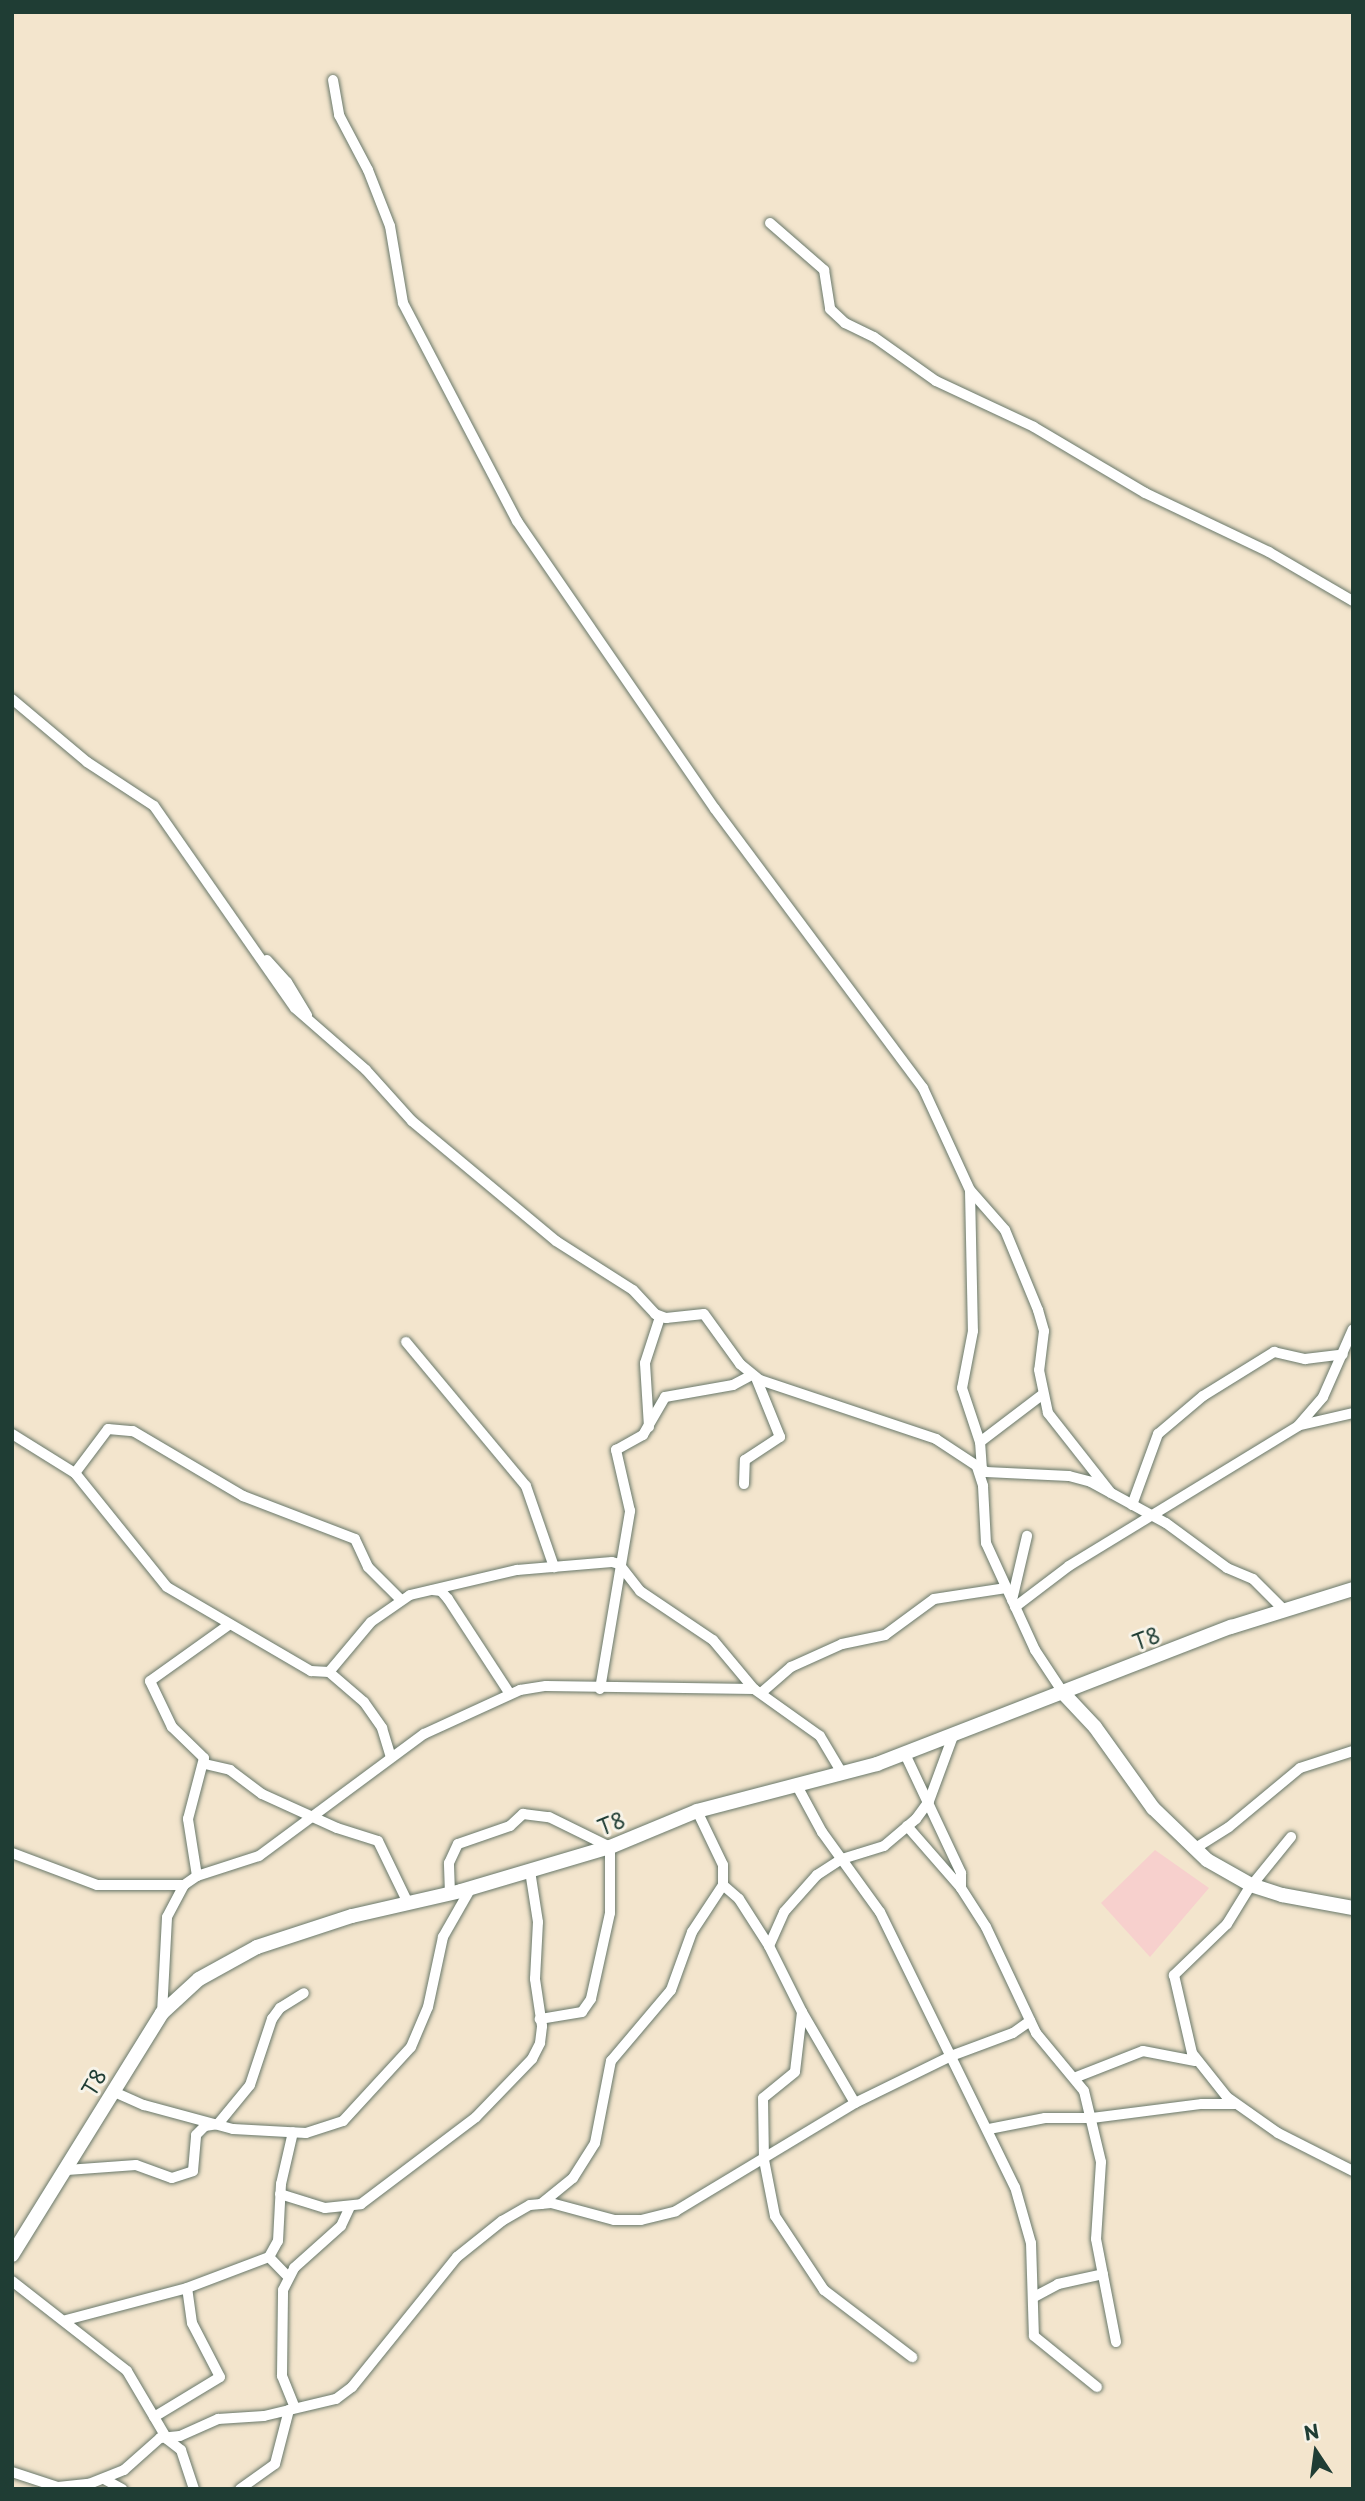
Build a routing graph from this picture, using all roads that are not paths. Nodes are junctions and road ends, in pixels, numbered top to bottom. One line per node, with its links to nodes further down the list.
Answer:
1 (333, 80): 5 (street)
2 (770, 223): 3 (street)
3 (1353, 601)
4 (12, 699): 6 (street)
5 (970, 1190): 11 (street); 16 (street)
6 (660, 1317): 10 (street); 14 (street)
7 (1353, 1329): 9 (street)
8 (406, 1342): 26 (street)
9 (1343, 1354): 13 (street); 22 (street)
10 (754, 1377): 14 (street); 17 (street); 20 (street)
11 (1042, 1395): 16 (street); 21 (street)
12 (1353, 1413): 13 (street)
13 (1298, 1426): 23 (street)
14 (649, 1427): 25 (street)
15 (12, 1434): 19 (street)
16 (979, 1446): 17 (street); 18 (street)
17 (957, 1452): 18 (street)
18 (979, 1468): 21 (street); 27 (street)
19 (75, 1473): 30 (street); 33 (street)
20 (744, 1484)
21 (1111, 1493): 22 (street)
22 (1132, 1505): 23 (street)
23 (1152, 1517): 31 (street); 32 (street)
24 (1027, 1535): 31 (street)
25 (619, 1564): 26 (street); 35 (street); 36 (street)
26 (554, 1567): 29 (street)
27 (1006, 1588): 31 (street); 36 (street)
28 (1353, 1589): 32 (street, T8)
29 (433, 1590): 30 (street); 37 (street)
30 (400, 1599): 34 (street)
31 (1013, 1604): 38 (street)
32 (1284, 1610): 38 (street, T8)
33 (230, 1624): 34 (street); 43 (street)
34 (329, 1672): 42 (street)
35 (600, 1689): 36 (street); 37 (street)
36 (757, 1691): 44 (street)
37 (510, 1694): 42 (street)
38 (1064, 1694): 39 (street, T8); 52 (street)
39 (953, 1736): 41 (street, T8); 46 (street)
40 (1353, 1751): 52 (street)
41 (905, 1754): 44 (street, T8); 46 (street)
42 (391, 1757): 48 (street)
43 (205, 1764): 48 (street); 56 (street)
44 (842, 1773): 45 (street, T8)
45 (796, 1784): 47 (street, T8); 54 (street)
46 (929, 1801): 49 (street); 61 (street)
47 (697, 1811): 51 (street, T8); 58 (street)
48 (315, 1818): 56 (street); 63 (street)
49 (907, 1826): 54 (street); 61 (street)
50 (1292, 1837): 59 (street)
51 (610, 1847): 55 (street, T8); 62 (street); 69 (street)
52 (1194, 1849): 59 (street)
53 (12, 1853): 57 (street)
54 (842, 1859): 65 (street); 71 (street)
55 (530, 1871): 60 (street, T8); 69 (street)
56 (197, 1875): 57 (street)
57 (184, 1885): 68 (street)
58 (723, 1885): 65 (street); 85 (street)
59 (1252, 1885): 64 (street); 72 (street)
60 (471, 1888): 62 (street, T8); 80 (street)
61 (961, 1888): 70 (street)
62 (450, 1894): 63 (street, T8)
63 (408, 1903): 68 (street, T8)
64 (1353, 1908)
65 (769, 1946): 67 (street)
66 (304, 1993): 78 (street)
67 (802, 2012): 75 (street); 81 (street)
68 (162, 2013): 74 (street, T8)
69 (540, 2019): 86 (street)
70 (1030, 2021): 71 (street); 73 (street)
71 (951, 2056): 75 (street); 79 (street)
72 (1195, 2061): 73 (street); 76 (street)
73 (1074, 2078): 77 (street)
74 (112, 2091): 78 (street); 82 (street, T8)
75 (855, 2103): 81 (street)
76 (1241, 2105): 77 (street); 83 (street)
77 (1092, 2118): 79 (street); 89 (street)
78 (218, 2124): 80 (street); 82 (street)
79 (989, 2129): 93 (street)
80 (293, 2132): 84 (street)
81 (764, 2160): 85 (street); 96 (street)
82 (67, 2170): 87 (street, T8)
83 (1353, 2171)
84 (280, 2194): 86 (street); 88 (street)
85 (541, 2204): 98 (street)
86 (350, 2207): 90 (street)
87 (12, 2255)
88 (269, 2257): 90 (street); 92 (street)
89 (1103, 2274): 93 (street); 95 (street)
90 (288, 2277): 98 (street)
91 (12, 2281): 94 (street)
92 (187, 2288): 94 (street); 99 (street)
93 (1034, 2297): 97 (street)
94 (66, 2320): 99 (street)
95 (1116, 2342)
96 (912, 2357)
97 (1097, 2387)
98 (292, 2409): 100 (street); 105 (street)
99 (154, 2417): 100 (street)
100 (167, 2439): 102 (street); 104 (street)
101 (12, 2472): 102 (street)
102 (104, 2479): 103 (street)
103 (122, 2489)
104 (194, 2489)
105 (240, 2489)

